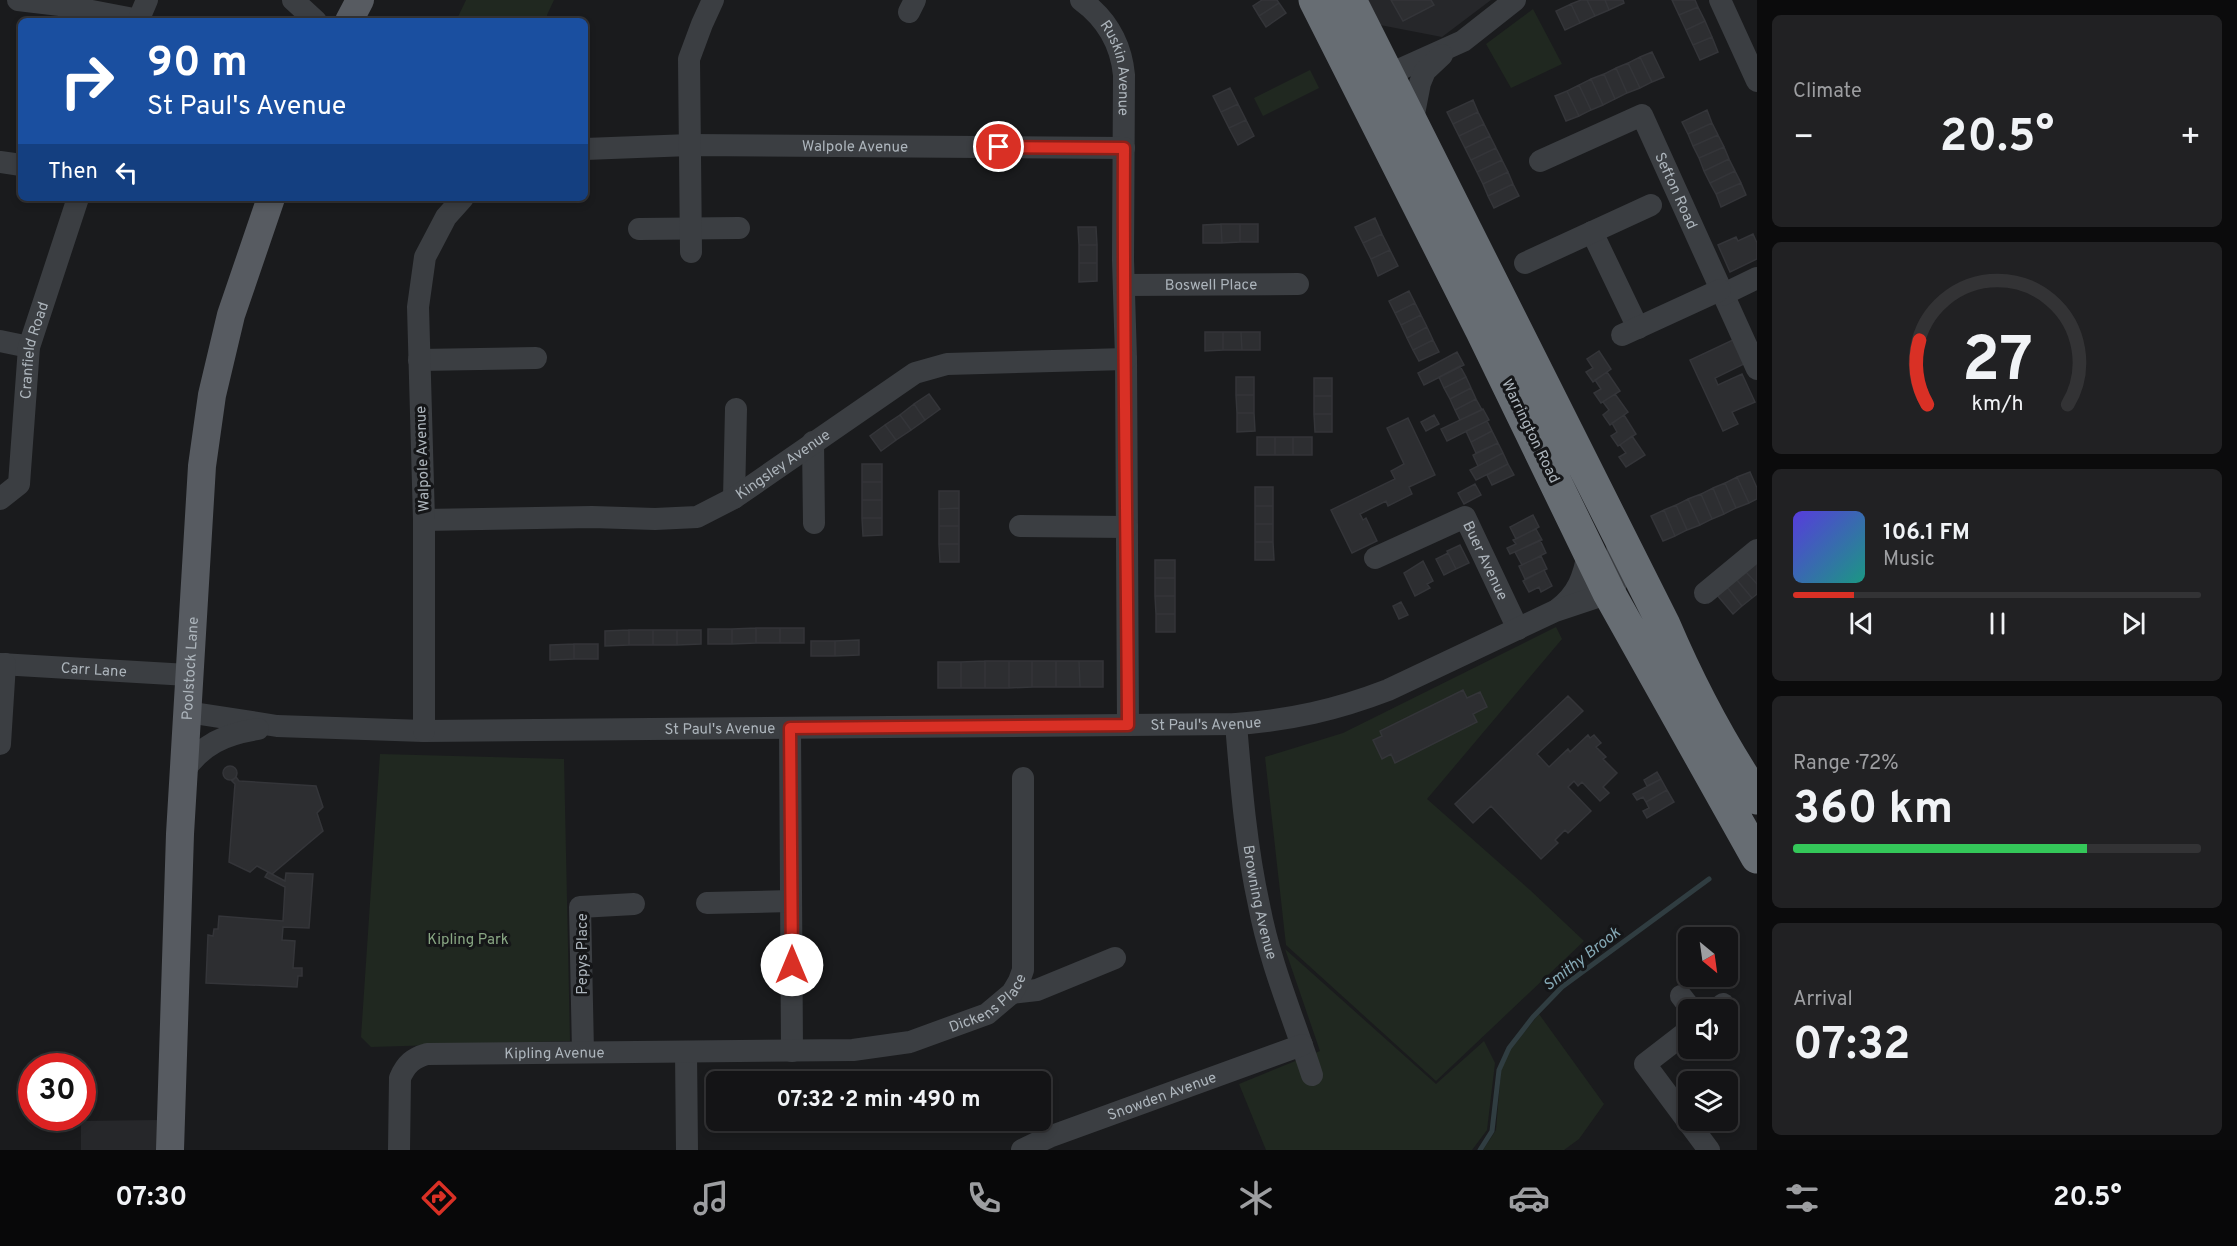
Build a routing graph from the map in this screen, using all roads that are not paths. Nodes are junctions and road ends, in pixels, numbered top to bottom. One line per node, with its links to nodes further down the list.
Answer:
1 (18, 0): 10 (street)
2 (292, 0): 11 (street)
3 (360, 0): 12 (main road)
4 (712, 0): 17 (street)
5 (1081, 0): 18 (street, Ruskin Avenue)
6 (1315, 0): 14 (highway, Warrington Road)
7 (1350, 0): 14 (highway, Warrington Road)
8 (1515, 0): 13 (street)
9 (1720, 0): 15 (street)
10 (141, 14)
11 (313, 18)
12 (351, 18)
13 (1449, 48): 14 (street); 16 (street)
14 (1373, 81): 16 (highway, Warrington Road); 53 (highway, Warrington Road)
15 (1757, 81)
16 (1412, 124): 51 (highway, Warrington Road)
17 (690, 145): 18 (street, Walpole Avenue); 19 (street, Walpole Avenue); 27 (street)
18 (1124, 148): 35 (street, Ruskin Avenue)
19 (588, 149)
20 (1540, 161): 36 (street, Sefton Road)
21 (0, 162): 22 (street)
22 (18, 165)
23 (77, 201): 38 (street, Cranfield Road)
24 (270, 201): 60 (main road, Poolstock Lane)
25 (460, 201): 41 (street, Walpole Avenue)
26 (1652, 205): 30 (street)
27 (691, 228): 28 (street); 29 (street); 31 (street)
28 (740, 228)
29 (639, 229)
30 (1592, 232): 32 (street); 36 (street)
31 (691, 252)
32 (1525, 263)
33 (1757, 278): 36 (street)
34 (1298, 284): 35 (street, Boswell Place)
35 (1124, 285): 40 (street, Ruskin Avenue)
36 (1721, 292): 42 (street, Sefton Road)
37 (0, 341): 38 (street)
38 (29, 347): 46 (street, Cranfield Road)
39 (536, 358): 41 (street)
40 (1126, 359): 44 (street, Kingsley Avenue); 50 (street, Ruskin Avenue)
41 (419, 360): 47 (street, Walpole Avenue)
42 (1757, 369)
43 (736, 409): 45 (street)
44 (813, 442): 45 (street, Kingsley Avenue); 48 (street)
45 (734, 498): 47 (street, Kingsley Avenue)
46 (0, 499)
47 (424, 520): 66 (street, Walpole Avenue)
48 (814, 523)
49 (1020, 526): 50 (street)
50 (1127, 527): 63 (street, Ruskin Avenue)
51 (1614, 528): 55 (street); 70 (highway, Warrington Road)
52 (1757, 550): 56 (street)
53 (1588, 553): 55 (highway, Warrington Road); 57 (street, St Paul's Avenue)
54 (1375, 558): 58 (street, Buer Avenue)
55 (1609, 593): 57 (street, St Paul's Avenue); 71 (highway, Warrington Road)
56 (1705, 593)
57 (1555, 611): 58 (street, St Paul's Avenue)
58 (1518, 629): 62 (street, St Paul's Avenue)
59 (2, 664): 60 (street, Carr Lane); 67 (street)
60 (188, 675): 61 (main road, Poolstock Lane)
61 (187, 712): 64 (street, St Paul's Avenue); 68 (main road, Poolstock Lane)
62 (1236, 724): 63 (street, St Paul's Avenue); 78 (street, Browning Avenue)
63 (1128, 725): 65 (street, St Paul's Avenue)
64 (277, 726): 66 (street, St Paul's Avenue); 68 (street)
65 (790, 728): 66 (street, St Paul's Avenue); 72 (street)
66 (424, 731)
67 (0, 744)
68 (183, 773): 83 (main road, Poolstock Lane)
69 (1023, 778): 76 (street, Dickens Place)
70 (1751, 785)
71 (1757, 856)
72 (791, 901): 73 (street); 79 (street)
73 (707, 903)
74 (634, 904): 80 (street, Pepys Place)
75 (1115, 958): 76 (street)
76 (1012, 993): 79 (street, Dickens Place)
77 (1678, 1038): 87 (street)
78 (1302, 1045): 82 (street, Browning Avenue); 86 (street, Snowden Avenue)
79 (792, 1051): 81 (street, Kipling Avenue)
80 (583, 1052): 81 (street, Kipling Avenue); 84 (street, Kipling Avenue)
81 (686, 1052): 85 (street)
82 (1312, 1076)
83 (170, 1150)
84 (399, 1150)
85 (687, 1150)
86 (1022, 1150)
87 (1709, 1150)

